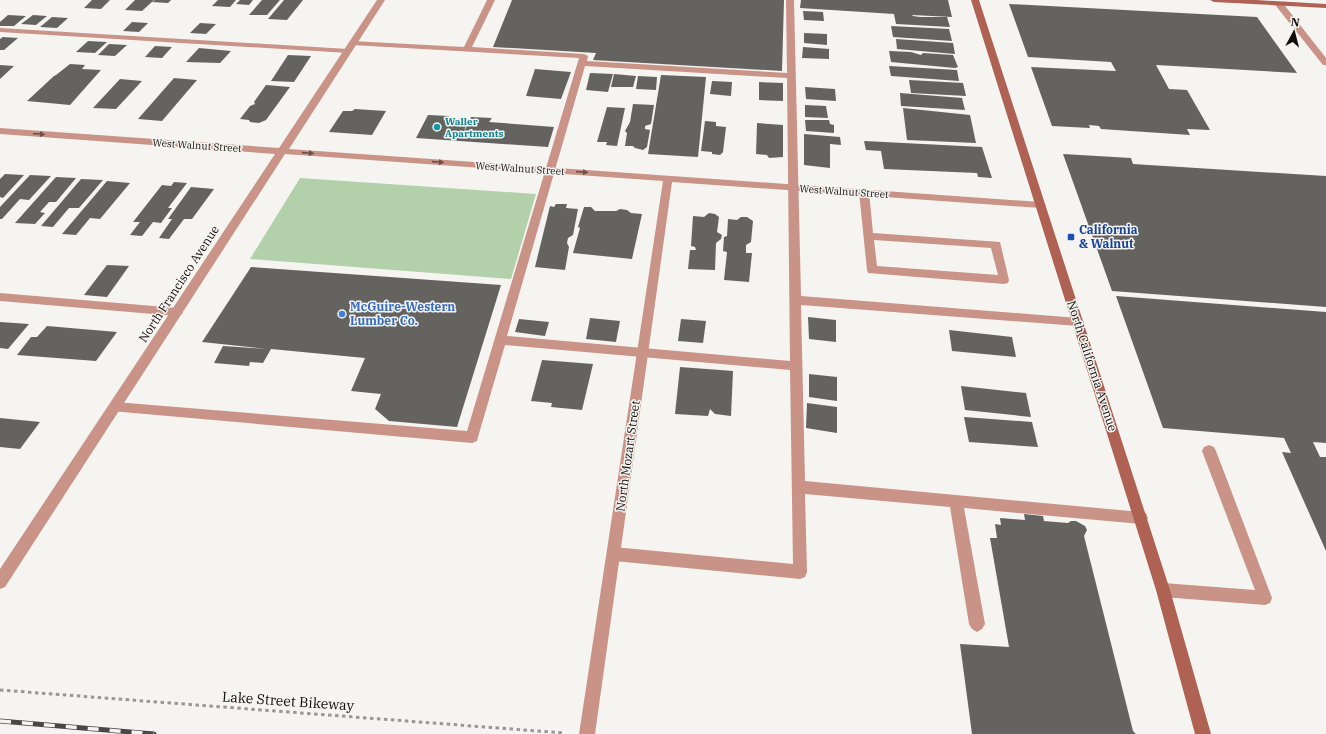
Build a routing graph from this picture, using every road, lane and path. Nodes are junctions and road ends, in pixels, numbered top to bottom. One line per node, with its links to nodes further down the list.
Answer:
1 (381, 0): 9 (street, North Francisco Avenue)
2 (491, 0): 10 (street)
3 (790, 0): 13 (street)
4 (976, 0): 20 (street, North California Avenue)
5 (1214, 0): 6 (street)
6 (1279, 4): 7 (street); 12 (street)
7 (1326, 6)
8 (0, 30): 9 (street)
9 (350, 47): 10 (street); 15 (street, North Francisco Avenue)
10 (467, 49): 11 (street)
11 (582, 63): 13 (street); 16 (street)
12 (1326, 63)
13 (792, 76): 18 (street)
14 (0, 131): 15 (street, West Walnut Street, one-way to 15)
15 (282, 151): 16 (street, West Walnut Street, one-way to 16); 24 (street, North Francisco Avenue)
16 (550, 170): 17 (street, West Walnut Street, one-way to 17); 26 (street)
17 (668, 178): 18 (street, West Walnut Street); 27 (street, North Mozart Street)
18 (793, 187): 19 (street, West Walnut Street); 23 (street)
19 (864, 192): 20 (street, West Walnut Street); 21 (street)
20 (1041, 205): 25 (street, North California Avenue)
21 (868, 236): 21 (street)
22 (0, 297): 24 (street)
23 (795, 300): 25 (street); 28 (street)
24 (177, 312): 29 (street, North Francisco Avenue)
25 (1078, 322): 33 (street, North California Avenue)
26 (500, 340): 27 (street); 29 (street)
27 (642, 352): 28 (street); 34 (street, North Mozart Street)
28 (797, 366): 31 (street)
29 (115, 407): 35 (street, North Francisco Avenue)
30 (1209, 451): 36 (street)
31 (799, 487): 32 (street); 34 (street)
32 (956, 502): 33 (street); 37 (street)
33 (1141, 518): 36 (street, North California Avenue)
34 (614, 554): 40 (street, North Mozart Street)
35 (0, 582)
36 (1163, 590): 41 (street, North California Avenue)
37 (977, 624)
38 (0, 690): 39 (path, Lake Street Bikeway)
39 (566, 733)
40 (587, 734)
41 (1202, 734)

